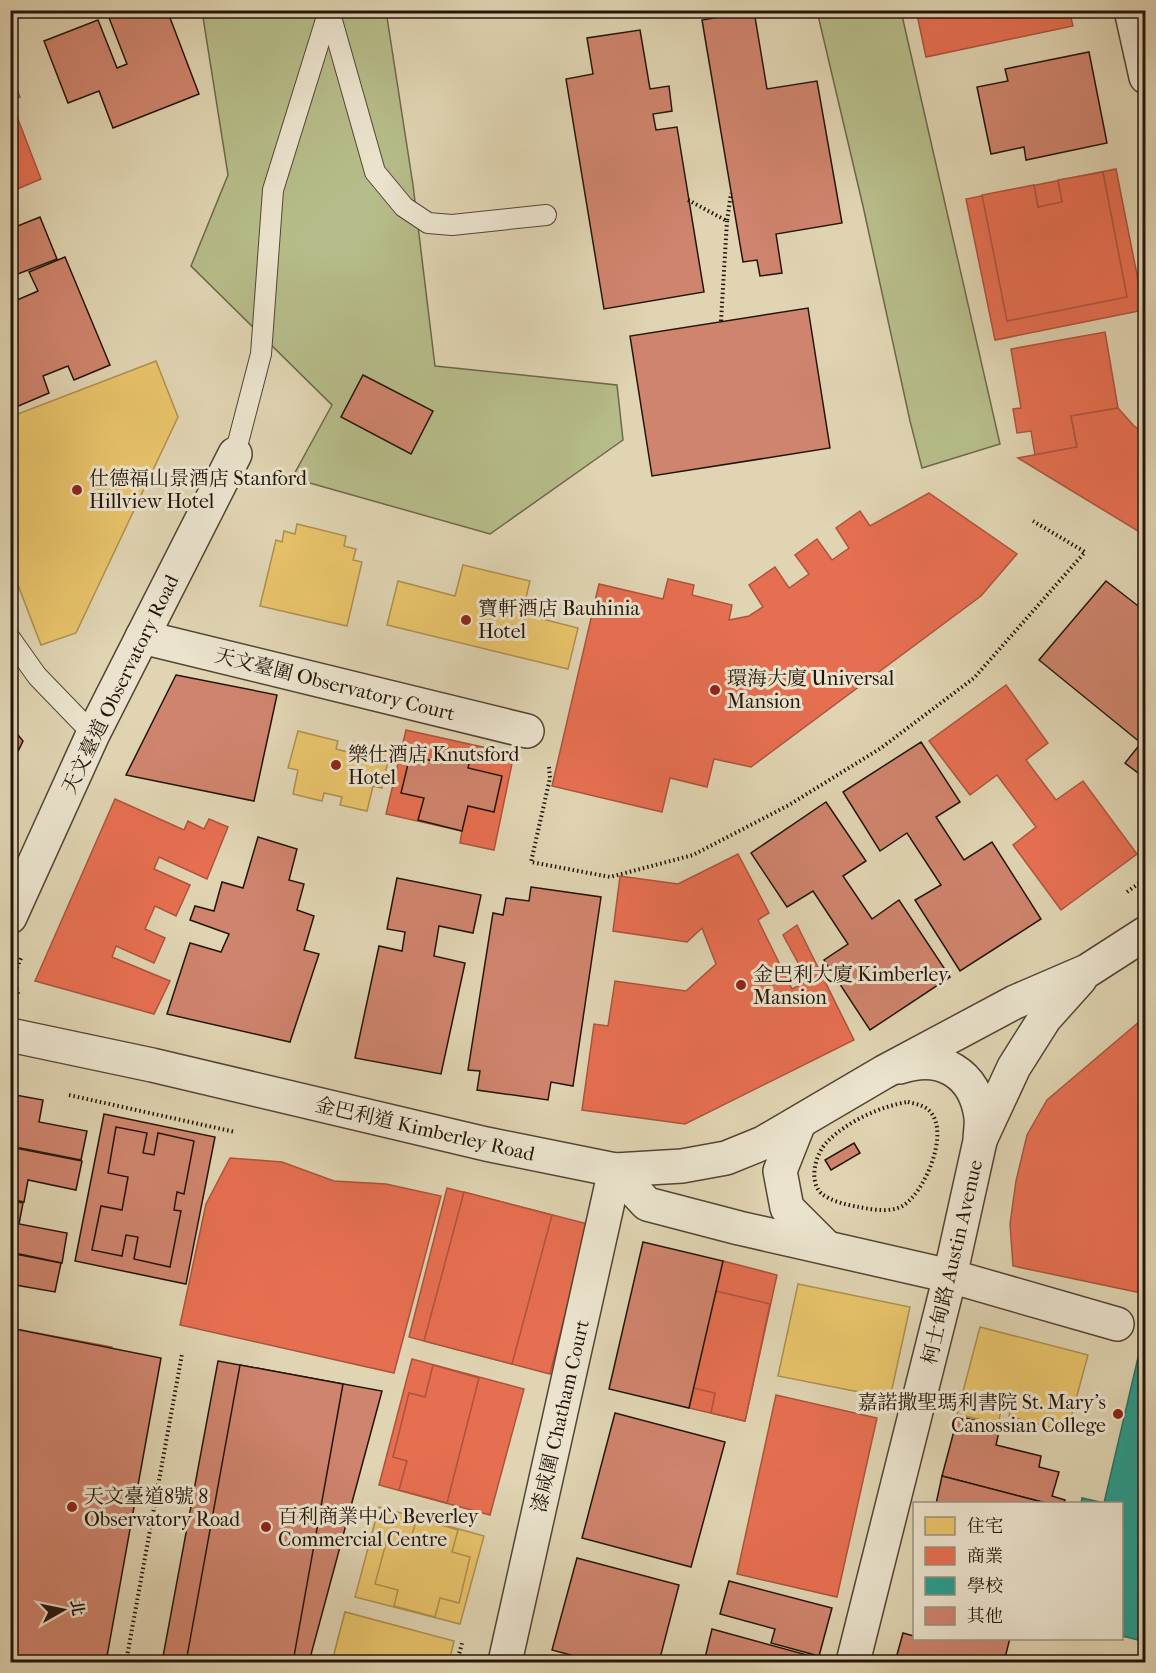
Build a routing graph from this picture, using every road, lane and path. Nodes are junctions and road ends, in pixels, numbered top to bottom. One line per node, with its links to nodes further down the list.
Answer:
1 (329, 10): 6 (lane); 9 (lane)
2 (1131, 10): 3 (street)
3 (1146, 77)
4 (732, 193): 7 (path)
5 (688, 200): 7 (path)
6 (546, 214)
7 (727, 221): 8 (path)
8 (721, 321)
9 (236, 454): 11 (street, 天文臺道 Observatory Road)
10 (1032, 521): 15 (path)
11 (142, 637): 13 (street, 天文臺圍 Observatory Court); 14 (street, 天文臺道 Observatory Road)
12 (10, 638): 14 (lane)
13 (528, 731)
14 (93, 734): 18 (street, 天文臺道 Observatory Road)
15 (547, 756)
16 (1146, 878): 17 (path)
17 (1126, 894)
18 (10, 917)
19 (1146, 933): 21 (street, 柯士甸路 Austin Avenue)
20 (22, 955): 22 (path)
21 (1087, 971): 24 (street, 柯士甸路 Austin Avenue); 29 (street, 柯士甸路 Austin Avenue)
22 (23, 999)
23 (10, 1035): 30 (street, 金巴利道 Kimberley Road)
24 (884, 1072): 27 (street, 柯士甸路 Austin Avenue); 29 (street, 柯士甸路 Austin Avenue)
25 (68, 1095): 28 (path)
26 (920, 1105): 26 (path)
27 (800, 1123): 30 (street, 柯士甸路 Austin Avenue); 31 (street)
28 (242, 1134)
29 (980, 1141): 32 (street, 柯士甸路 Austin Avenue)
30 (615, 1170): 31 (street); 38 (street, 漆咸圍 Chatham Court)
31 (826, 1247): 32 (street)
32 (950, 1276): 33 (street); 39 (street, 柯士甸路 Austin Avenue)
33 (1117, 1324)
34 (182, 1354): 36 (path)
35 (463, 1640): 37 (path)
36 (126, 1662)
37 (457, 1662)
38 (505, 1662)
39 (853, 1662)

